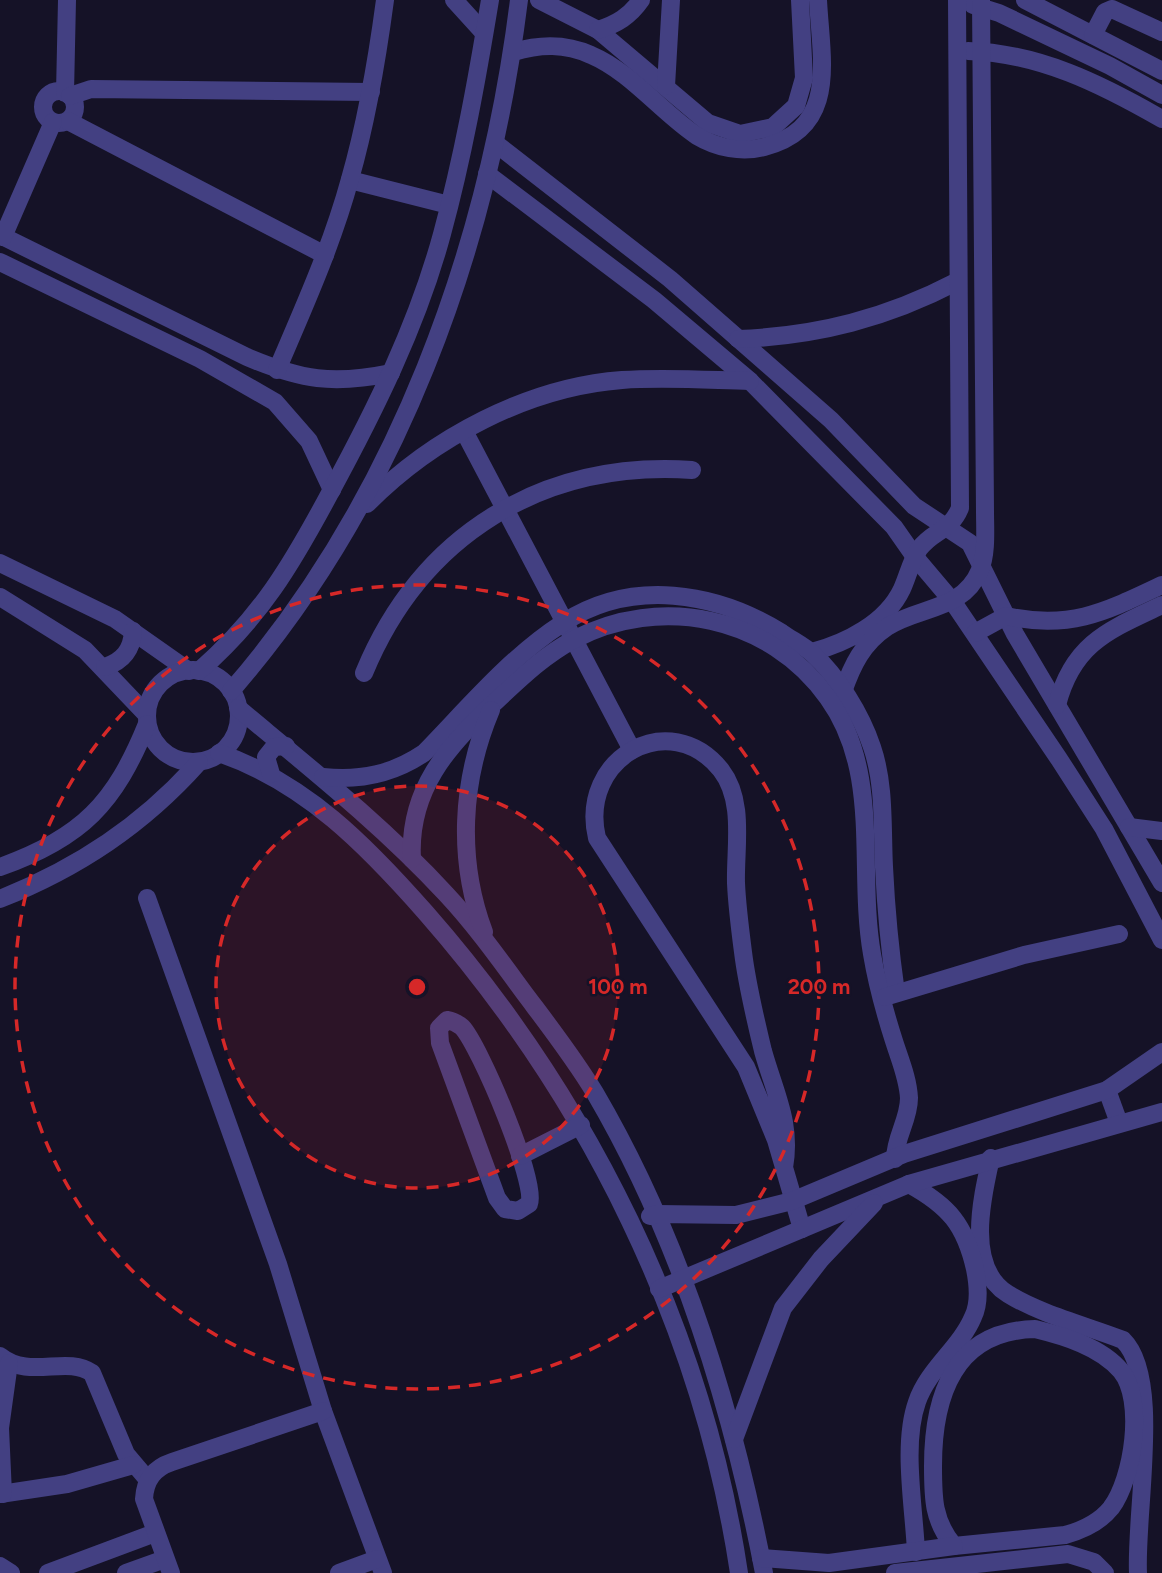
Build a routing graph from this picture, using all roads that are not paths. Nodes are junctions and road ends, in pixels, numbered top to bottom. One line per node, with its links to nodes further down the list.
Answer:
1 (67, 0): 25 (street)
2 (385, 0): 24 (street)
3 (454, 0): 16 (street)
4 (489, 0): 16 (street)
5 (519, 0): 20 (street)
6 (539, 0): 14 (street)
7 (641, 0): 14 (street)
8 (671, 0): 22 (street)
9 (800, 0): 22 (street)
10 (818, 0): 20 (street)
11 (1025, 0): 17 (street)
12 (957, 1): 13 (street); 18 (street)
13 (981, 4): 19 (street); 27 (street)
14 (598, 30): 22 (street)
15 (1162, 32): 17 (street)
16 (484, 33): 23 (street)
17 (1093, 35): 21 (street)
18 (957, 50): 19 (street); 37 (street)
19 (980, 51): 28 (street); 52 (street)
20 (513, 52): 26 (street)
21 (1162, 71)
22 (666, 86)
23 (475, 89): 26 (street); 33 (street)
24 (371, 92): 25 (street); 32 (street)
25 (68, 94): 29 (street); 29 (street)
26 (506, 94): 30 (street)
27 (1162, 96)
28 (1162, 119)
29 (61, 121): 34 (street); 35 (street)
30 (495, 143): 31 (street); 38 (street)
31 (487, 174): 41 (street); 47 (street)
32 (350, 180): 33 (street); 35 (street)
33 (449, 205): 40 (street)
34 (2, 236): 39 (street)
35 (325, 255): 39 (street)
36 (0, 262): 44 (street)
37 (958, 281): 38 (street); 49 (street)
38 (738, 338): 45 (street)
39 (277, 370): 40 (street)
40 (391, 373): 44 (street)
41 (750, 381): 42 (street); 48 (street)
42 (464, 431): 46 (street); 47 (street)
43 (692, 470): 46 (street)
44 (332, 490): 64 (street)
45 (914, 506): 48 (street); 49 (street)
46 (506, 508): 58 (street); 65 (street)
47 (352, 519): 66 (street)
48 (894, 527): 50 (street)
49 (948, 528): 50 (street); 52 (street)
50 (915, 557): 55 (street); 62 (street)
51 (0, 563): 59 (street)
52 (982, 566): 55 (street); 57 (street)
53 (1162, 585): 57 (street)
54 (0, 597): 63 (street)
55 (953, 602): 60 (street); 67 (street)
56 (1162, 605): 69 (street)
57 (1006, 616): 60 (street); 69 (street)
58 (564, 622): 61 (street); 62 (street); 77 (street)
59 (134, 631): 63 (street); 64 (street)
60 (975, 633): 86 (street)
61 (574, 640): 68 (street); 73 (street); 88 (street)
62 (812, 652): 67 (street)
63 (105, 667): 71 (street)
64 (194, 671): 66 (street); 71 (street)
65 (364, 673)
66 (231, 691): 70 (street)
67 (843, 692): 88 (street)
68 (493, 704): 80 (street); 87 (street)
69 (1057, 705): 78 (street)
70 (238, 708): 72 (street); 74 (street)
71 (147, 720): 75 (street); 81 (street)
72 (286, 746): 76 (street); 77 (street)
73 (632, 750): 97 (street); 97 (street)
74 (219, 753): 75 (street); 76 (street)
75 (199, 762): 84 (street)
76 (271, 774): 93 (street)
77 (323, 777): 80 (street)
78 (1129, 827): 79 (street); 82 (street)
79 (1162, 831)
80 (412, 859): 87 (street)
81 (0, 867)
82 (1162, 883)
83 (147, 898): 109 (street)
84 (0, 900)
85 (1119, 934): 88 (street)
86 (1162, 940)
87 (489, 945): 101 (street)
88 (889, 996): 96 (street)
89 (1162, 1052): 90 (street)
90 (1107, 1090): 92 (street); 96 (street)
91 (1162, 1112): 92 (street)
92 (1119, 1123): 95 (street)
93 (581, 1125): 94 (street); 102 (street)
94 (520, 1156): 94 (street)
95 (991, 1158): 98 (street); 129 (street)
96 (895, 1159): 100 (street)
97 (784, 1168): 100 (street)
98 (909, 1184): 99 (street); 106 (street)
99 (880, 1196): 103 (street); 110 (street)
100 (792, 1201): 101 (street); 103 (street)
101 (657, 1214): 102 (street); 104 (street)
102 (632, 1223): 105 (street)
103 (802, 1229): 104 (street)
104 (685, 1281): 105 (street); 110 (street)
105 (660, 1289): 127 (street)
106 (974, 1316): 107 (street); 116 (street)
107 (986, 1339): 115 (street); 115 (street)
108 (4, 1359): 111 (street); 113 (street)
109 (323, 1411): 112 (street); 120 (street)
110 (734, 1439): 117 (street)
111 (133, 1465): 112 (street); 113 (street)
112 (148, 1480): 114 (street)
113 (2, 1494)
114 (155, 1534): 119 (street); 124 (street)
115 (954, 1546): 116 (street)
116 (916, 1552): 117 (street)
117 (763, 1565)
118 (0, 1566): 123 (street)
119 (168, 1566): 125 (street)
120 (380, 1566): 126 (street)
121 (993, 1566): 122 (street); 128 (street)
122 (906, 1572)
123 (11, 1573)
124 (48, 1573)
125 (126, 1573)
126 (339, 1573)
127 (739, 1573)
128 (1105, 1573)
129 (1138, 1573)

